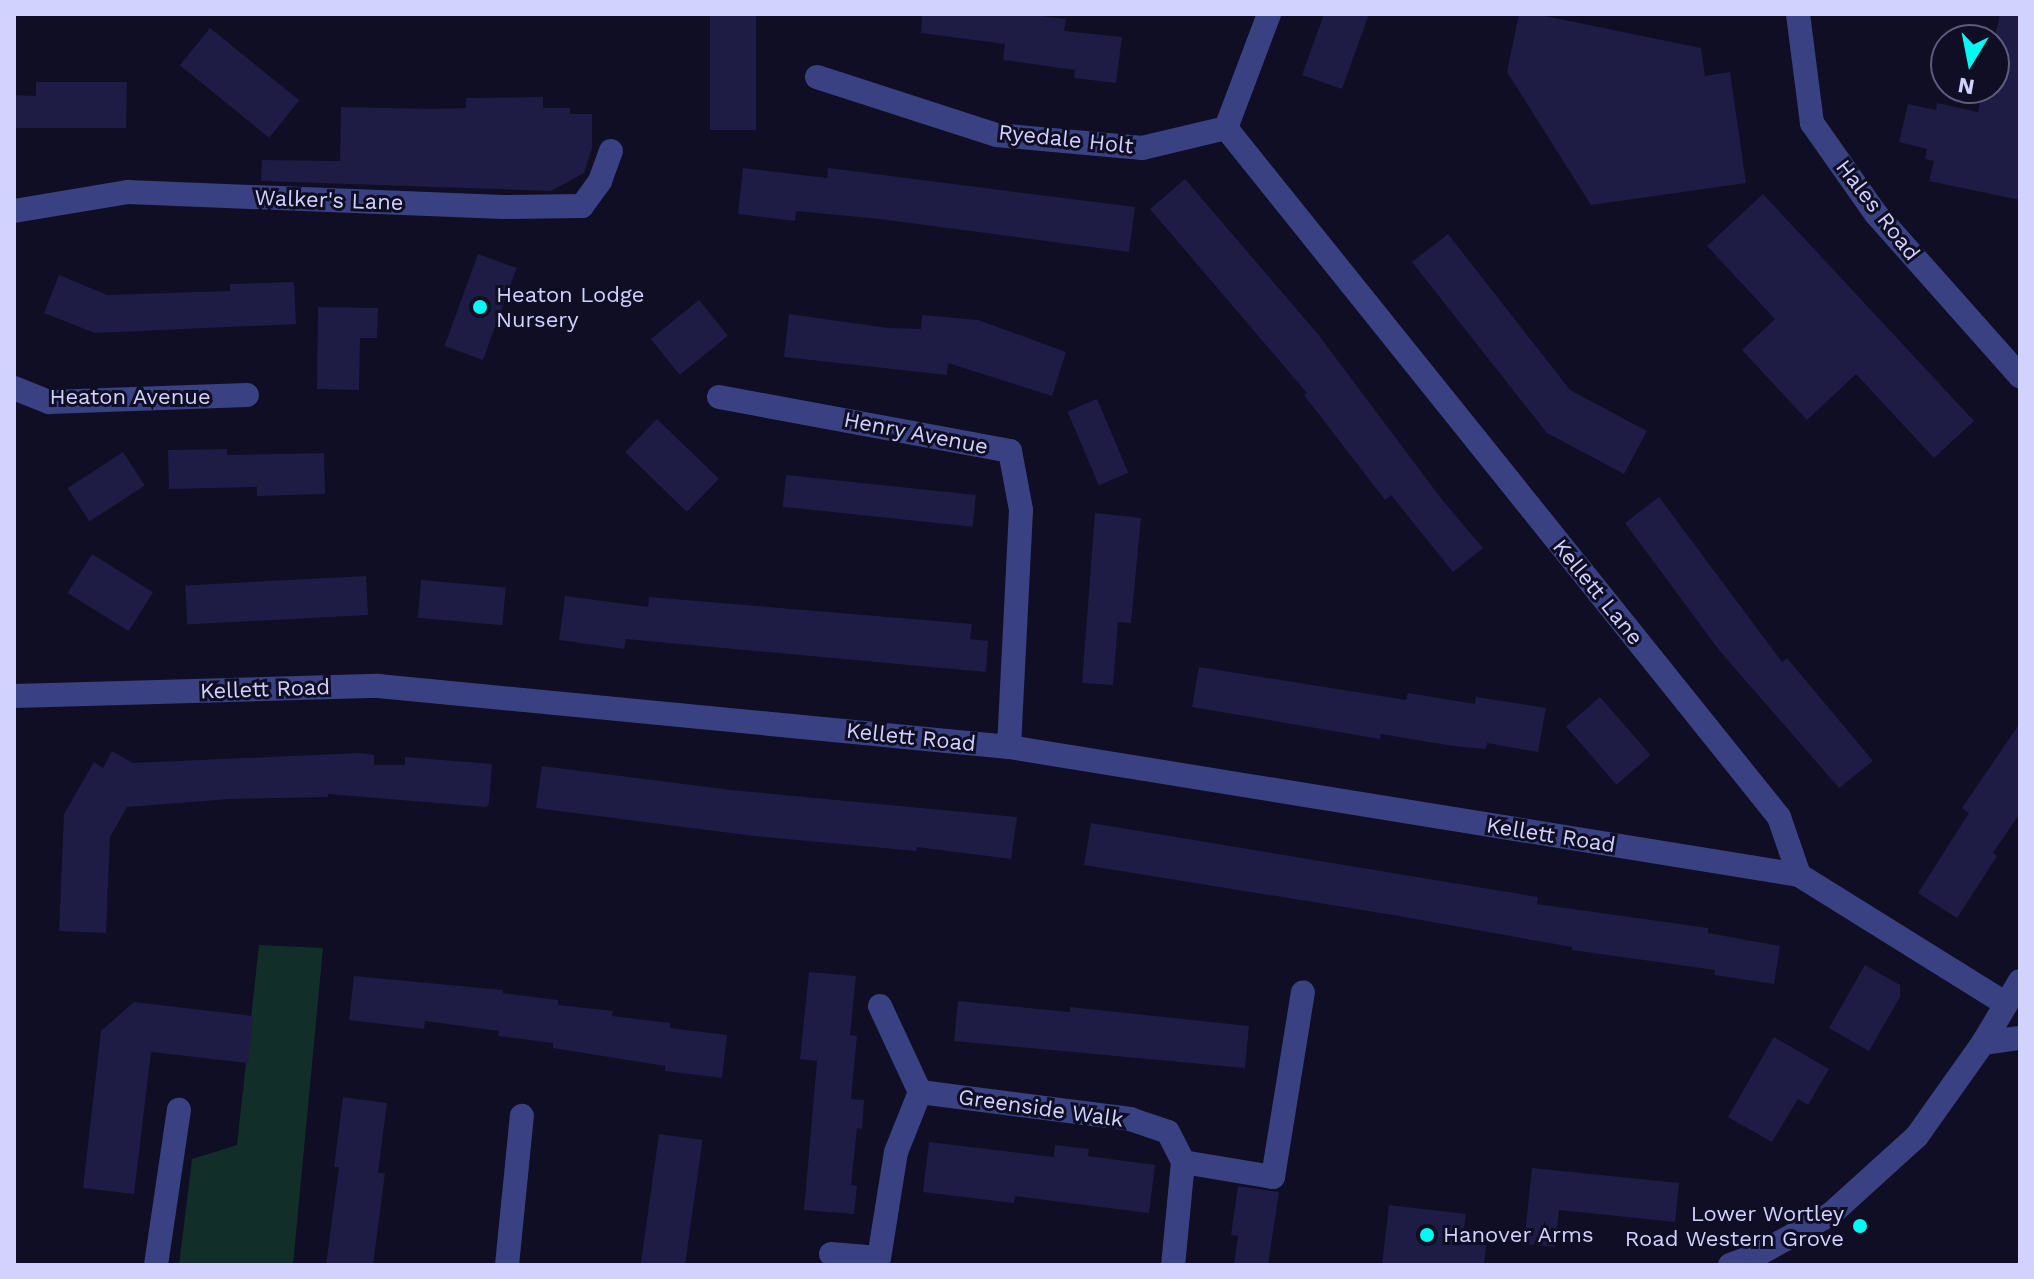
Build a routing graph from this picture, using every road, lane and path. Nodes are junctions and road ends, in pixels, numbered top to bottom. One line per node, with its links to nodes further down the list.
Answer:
1 (1269, 14): 4 (street)
2 (1798, 14): 7 (street, Hales Road)
3 (817, 77): 4 (street, Ryedale Holt)
4 (1226, 128): 13 (street, Kellett Lane)
5 (611, 151): 6 (street, Walker's Lane)
6 (14, 211)
7 (2020, 376)
8 (14, 388): 9 (street, Heaton Avenue)
9 (247, 395)
10 (719, 397): 12 (street, Henry Avenue)
11 (14, 696): 12 (street, Kellett Road)
12 (1009, 747): 13 (street, Kellett Road)
13 (1799, 875): 16 (street)
14 (2020, 981): 16 (street)
15 (1303, 992): 23 (street)
16 (2006, 1004): 19 (street)
17 (880, 1006): 20 (street)
18 (2020, 1038): 19 (street)
19 (1983, 1043): 28 (street)
20 (920, 1092): 23 (street, Greenside Walk); 24 (street)
21 (179, 1110): 25 (street)
22 (522, 1116): 26 (street)
23 (1183, 1162): 27 (street)
24 (831, 1254)
25 (156, 1265)
26 (507, 1265)
27 (1173, 1265)
28 (1730, 1265)

